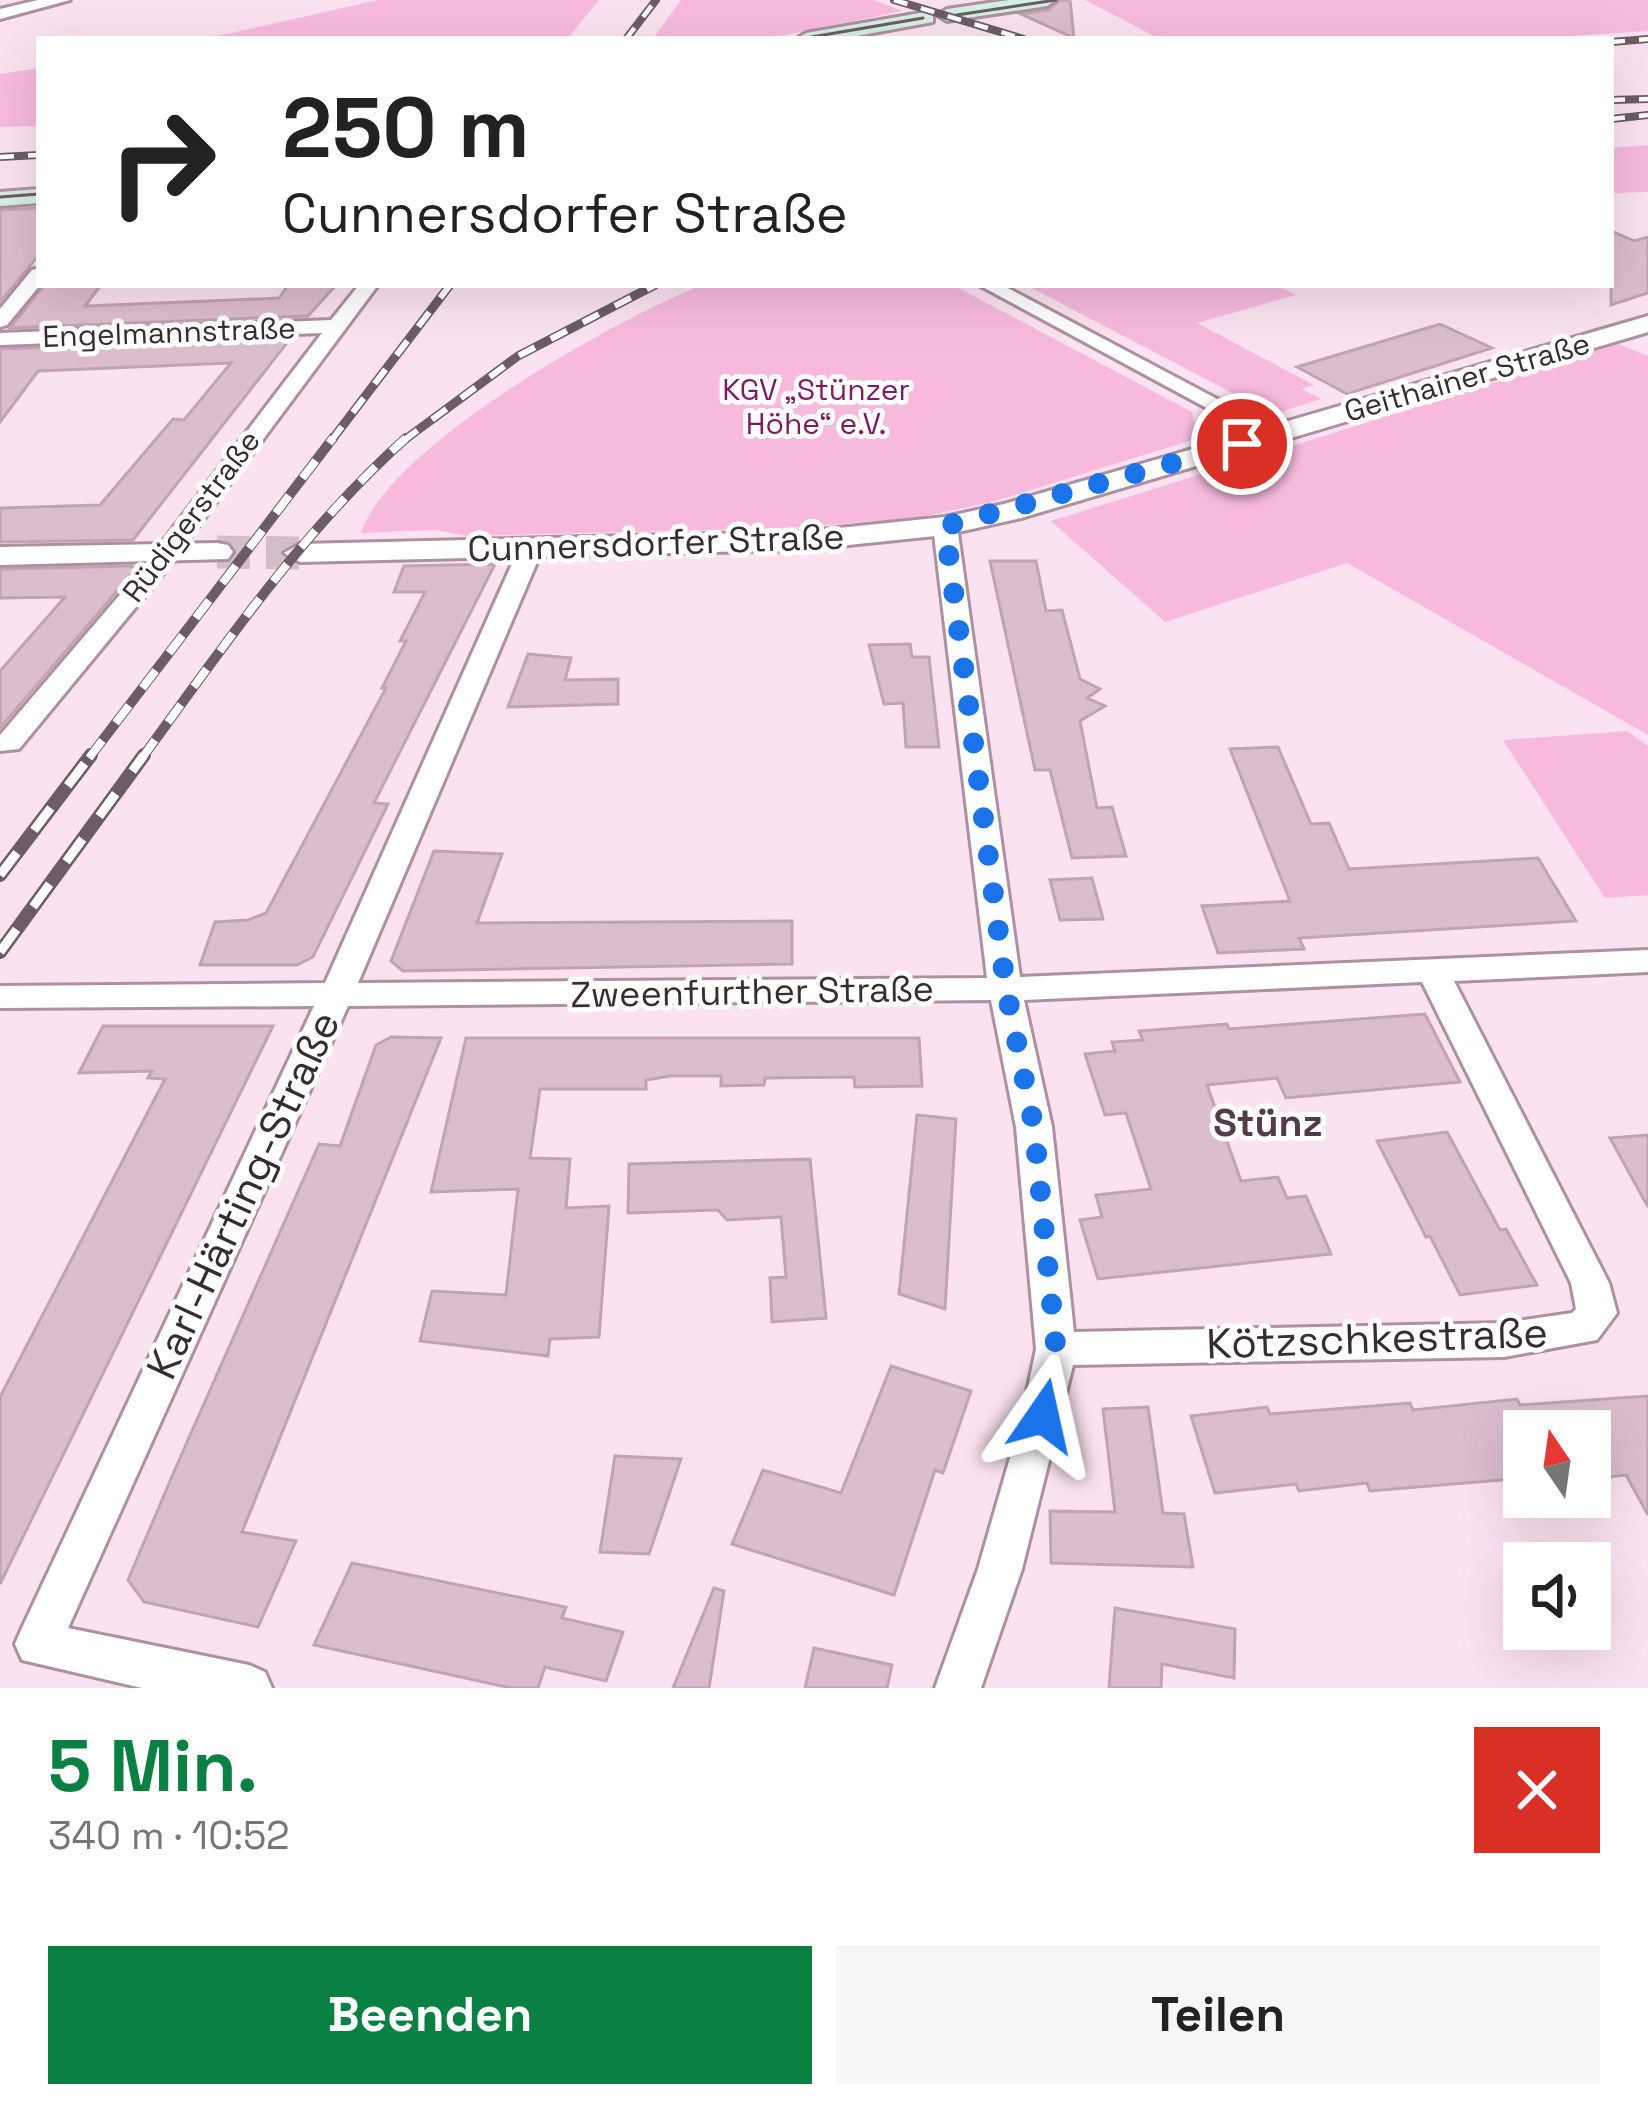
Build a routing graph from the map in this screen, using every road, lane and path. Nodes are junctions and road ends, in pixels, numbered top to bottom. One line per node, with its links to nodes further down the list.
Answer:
1 (62, 0): 3 (street)
2 (1033, 1): 4 (main road)
3 (0, 14)
4 (820, 36)
5 (36, 196): 6 (main road)
6 (0, 199)
7 (36, 278): 10 (street)
8 (367, 288): 12 (street, Rüdigerstraße)
9 (994, 288): 14 (street)
10 (0, 321)
11 (1648, 324): 14 (street, Geithainer Straße)
12 (338, 326): 13 (street, Engelmannstraße); 18 (street, Rüdigerstraße)
13 (0, 339)
14 (1274, 435): 15 (street, Geithainer Straße)
15 (1010, 512): 16 (street, Cunnersdorfer Straße)
16 (945, 526): 17 (street, Cunnersdorfer Straße); 25 (street)
17 (531, 548): 20 (street, Cunnersdorfer Straße); 27 (street, Karl-Härting-Straße)
18 (164, 552): 19 (street); 21 (street); 22 (street, Rüdigerstraße)
19 (217, 553)
20 (300, 553)
21 (0, 556)
22 (4, 743)
23 (1648, 962): 24 (street, Zweenfurther Straße)
24 (1432, 970): 25 (street, Zweenfurther Straße); 28 (street, Kötzschkestraße)
25 (1006, 989): 27 (street, Zweenfurther Straße); 28 (street)
26 (0, 997): 27 (street, Zweenfurther Straße)
27 (334, 997): 29 (street, Karl-Härting-Straße)
28 (1056, 1349): 30 (street)
29 (249, 1688)
30 (958, 1688)

